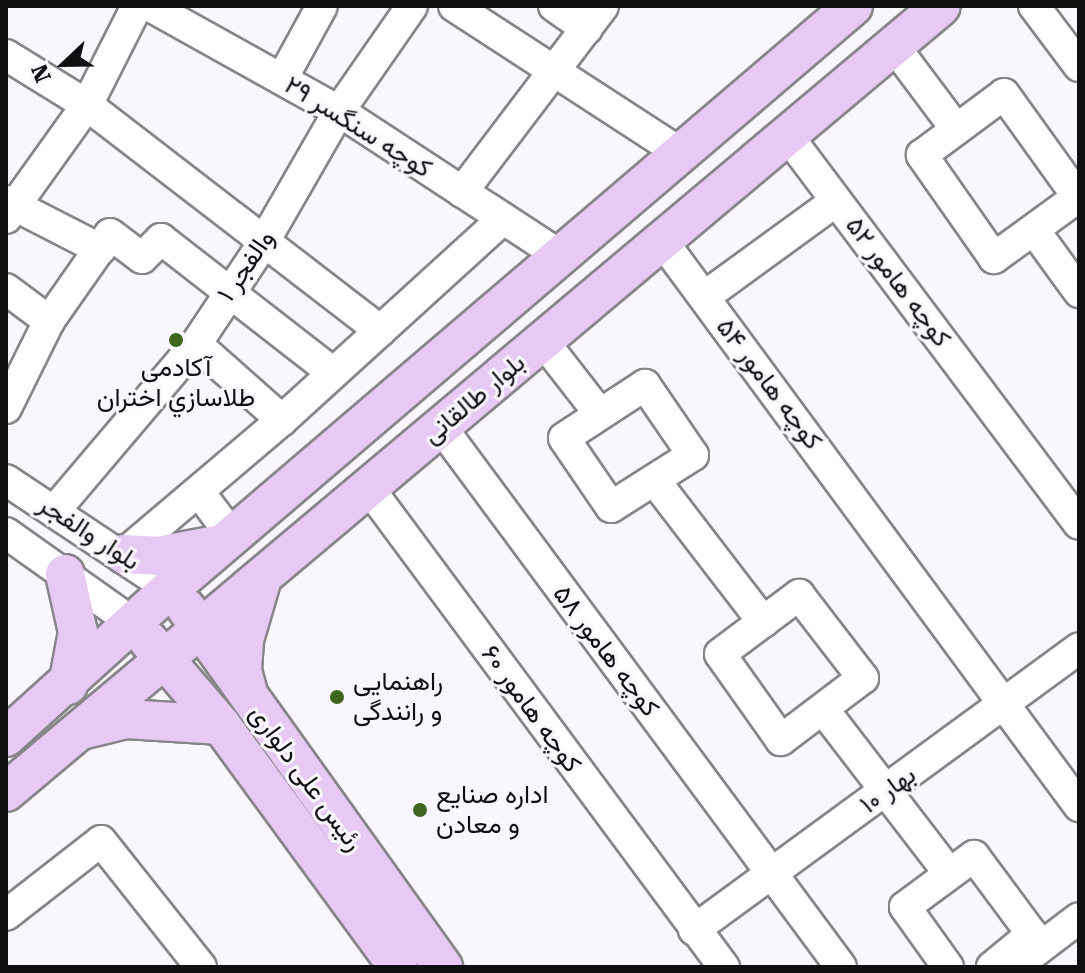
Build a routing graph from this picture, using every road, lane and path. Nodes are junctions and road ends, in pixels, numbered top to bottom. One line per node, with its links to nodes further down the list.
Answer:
1 (137, 6): 16 (street)
2 (150, 6): 15 (street, کوچه سنگسر ۲۹)
3 (322, 6): 15 (street)
4 (412, 6): 17 (street, والفجر ۱)
5 (454, 6): 14 (street)
6 (554, 6): 10 (street)
7 (853, 6): 20 (main road, بلوار طالقانی)
8 (941, 6): 11 (main road, بلوار طالقانی)
9 (1034, 6): 13 (street)
10 (595, 18): 14 (street)
11 (894, 46): 18 (street); 19 (main road, بلوار طالقانی)
12 (6, 55): 16 (street)
13 (1079, 66)
14 (554, 75): 20 (street); 21 (street)
15 (282, 79): 17 (street, کوچه سنگسر ۲۹)
16 (87, 105): 24 (street); 28 (street)
17 (339, 111): 21 (street, کوچه سنگسر ۲۹); 28 (street, والفجر ۱)
18 (956, 129): 22 (street); 26 (street)
19 (787, 135): 23 (street, کوچه هامور ۵۲); 27 (main road, بلوار طالقانی)
20 (680, 153): 30 (main road, بلوار طالقانی)
21 (462, 192): 25 (street, کوچه سنگسر ۲۹)
22 (1078, 197): 26 (street)
23 (836, 201): 34 (street); 49 (street, کوچه هامور ۵۲)
24 (9, 208): 29 (street)
25 (503, 219): 30 (street, کوچه سنگسر ۲۹); 36 (street)
26 (1034, 230): 32 (street)
27 (663, 242): 34 (street, کوچه هامور ۵۴); 37 (main road, بلوار طالقانی)
28 (262, 245): 33 (street, والفجر ۱); 36 (street)
29 (100, 249): 33 (street); 35 (street)
30 (561, 256): 51 (main road, بلوار طالقانی)
31 (6, 289): 35 (street)
32 (1079, 292)
33 (228, 293): 38 (street, والفجر ۱); 39 (street)
34 (704, 297): 62 (street, کوچه هامور ۵۴)
35 (49, 321): 40 (street)
36 (380, 331): 39 (street)
37 (543, 341): 41 (street); 43 (main road, بلوار طالقانی)
38 (196, 344): 42 (street); 48 (street, والفجر ۱)
39 (333, 373): 42 (street)
40 (6, 408)
41 (599, 413): 45 (street); 45 (street)
42 (282, 420): 47 (street)
43 (441, 427): 46 (main road, بلوار طالقانی); 72 (street, کوچه هامور ۵۸)
44 (6, 480): 48 (street, بلوار والفجر)
45 (655, 481): 56 (street)
46 (368, 487): 54 (main road, بلوار طالقانی); 75 (street, کوچه هامور ۶۰)
47 (199, 492): 51 (street); 52 (street)
48 (56, 509): 52 (street, بلوار والفجر)
49 (1079, 524)
50 (6, 533): 53 (street, بلوار والفجر)
51 (229, 540): 52 (main road); 55 (main road, بلوار طالقانی)
52 (124, 554): 55 (street, بلوار والفجر)
53 (65, 574): 57 (street, بلوار والفجر); 61 (main road)
54 (262, 578): 58 (main road, بلوار طالقانی); 64 (main road)
55 (170, 589): 57 (main road, بلوار طالقانی); 58 (main road, رئیس علی دلواری)
56 (763, 622): 63 (street); 63 (street)
57 (133, 623): 60 (main road, رئیس علی دلواری); 61 (main road, بلوار طالقانی)
58 (202, 628): 60 (main road, بلوار طالقانی); 64 (main road, رئیس علی دلواری)
59 (1079, 648): 62 (street, بهار ۱۰)
60 (164, 659): 64 (main road, رئیس علی دلواری); 65 (main road, بلوار طالقانی)
61 (68, 685): 66 (main road, بلوار طالقانی)
62 (1003, 704): 68 (street, بهار ۱۰); 70 (street, کوچه هامور ۵۴)
63 (823, 709): 68 (street)
64 (236, 714): 65 (main road); 67 (main road, رئیس علی دلواری)
65 (79, 731): 69 (main road, بلوار طالقانی)
66 (6, 737)
67 (283, 779): 78 (main road, رئیس علی دلواری); 79 (main road, رئیس علی دلواری)
68 (887, 791): 71 (street); 72 (street, بهار ۱۰)
69 (6, 792)
70 (1079, 806)
71 (949, 873): 76 (street); 82 (street)
72 (771, 874): 75 (street, بهار ۱۰); 81 (street, کوچه هامور ۵۸)
73 (6, 915): 77 (street)
74 (1079, 918): 76 (street)
75 (694, 930): 80 (street, کوچه هامور ۶۰)
76 (1007, 964)
77 (201, 967)
78 (398, 967)
79 (443, 967)
80 (724, 967)
81 (841, 967)
82 (948, 967)

